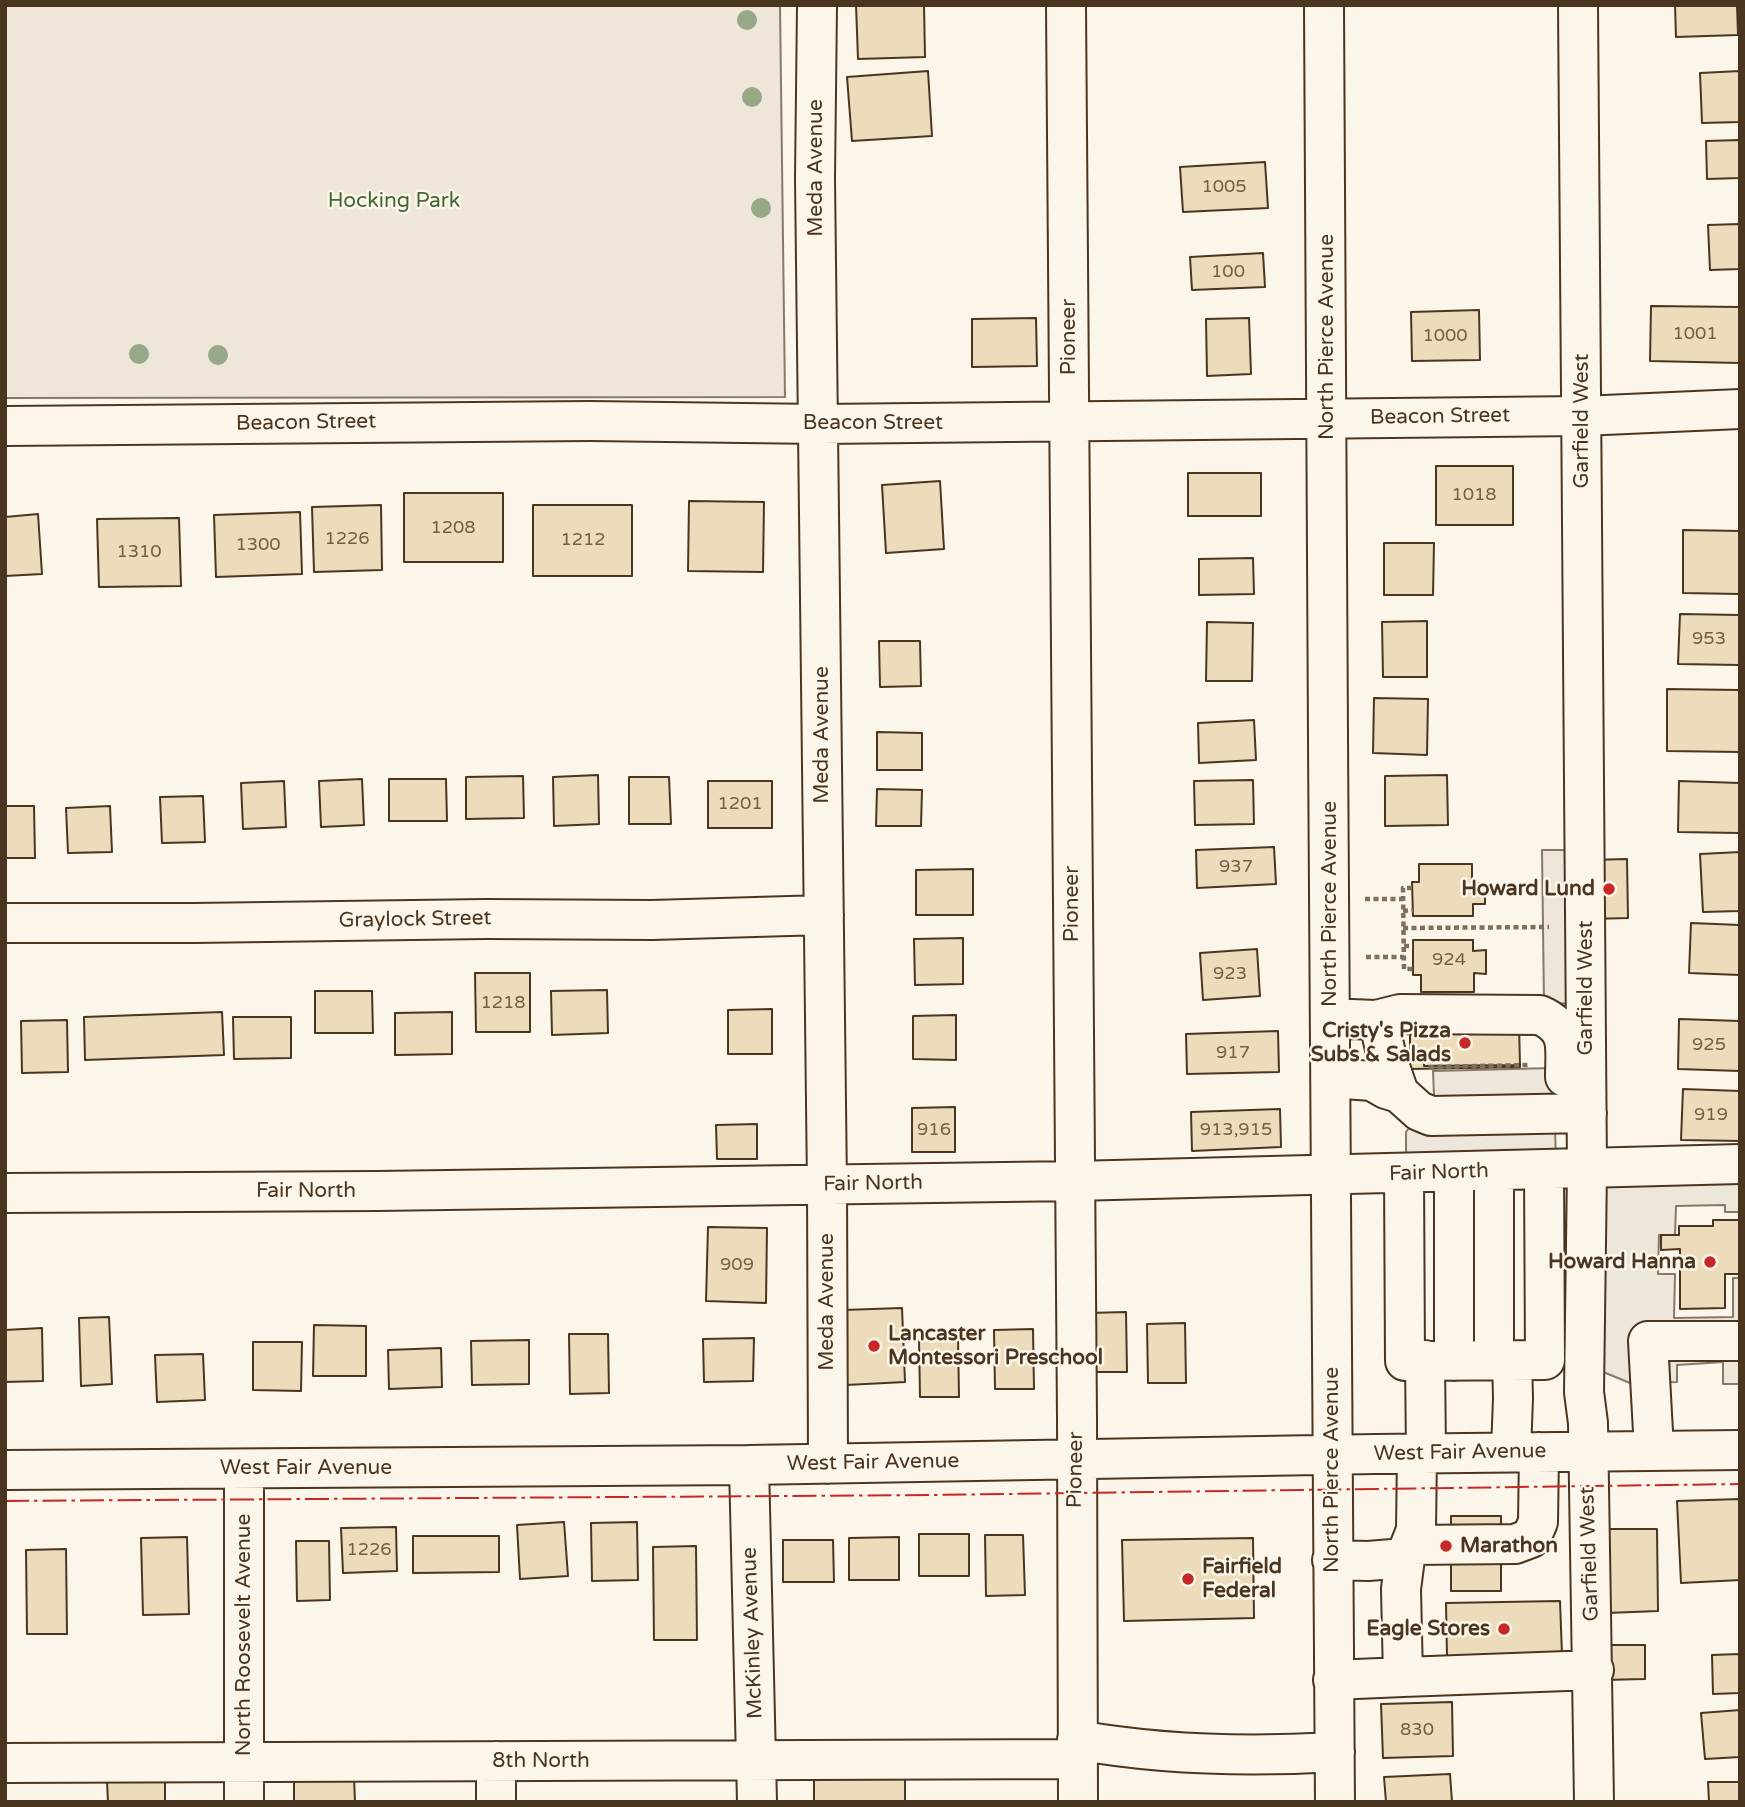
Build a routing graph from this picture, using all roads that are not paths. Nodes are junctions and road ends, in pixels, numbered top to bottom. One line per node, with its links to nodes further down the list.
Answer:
1 (817, 5): 9 (street, Meda Avenue)
2 (1066, 5): 8 (street, Pioneer)
3 (1324, 5): 7 (street, North Pierce Avenue)
4 (1578, 5): 6 (street, Garfield West)
5 (1740, 409): 6 (street, Beacon Street)
6 (1582, 416): 7 (street, Beacon Street); 14 (street, Garfield West)
7 (1327, 419): 8 (street, Beacon Street); 13 (street, North Pierce Avenue)
8 (1069, 421): 9 (street, Beacon Street); 24 (street, Pioneer)
9 (820, 424): 10 (street, Beacon Street); 11 (street, Meda Avenue)
10 (5, 426)
11 (824, 915): 12 (street, Graylock Street); 25 (street, Meda Avenue)
12 (5, 923)
13 (1331, 1018): 15 (street); 16 (street, North Pierce Avenue)
14 (1568, 1018): 15 (street); 18 (street, Garfield West)
15 (1376, 1020): 17 (street)
16 (1331, 1078): 17 (street); 23 (street, North Pierce Avenue)
17 (1410, 1081): 18 (street)
18 (1576, 1114): 20 (street, Garfield West)
19 (1740, 1164): 20 (street, Fair North)
20 (1587, 1169): 21 (street, Fair North); 32 (street, Garfield West)
21 (1519, 1171): 22 (street, Fair North); 28 (street); 28 (street)
22 (1429, 1173): 23 (street, Fair North); 29 (street); 29 (street)
23 (1332, 1174): 24 (street, Fair North); 35 (street, North Pierce Avenue)
24 (1074, 1181): 25 (street, Fair North); 36 (street, Pioneer)
25 (827, 1185): 26 (street, Fair North); 37 (street, Meda Avenue)
26 (5, 1193)
27 (1740, 1341): 30 (street)
28 (1508, 1360): 29 (street); 33 (street)
29 (1436, 1361): 34 (street)
30 (1654, 1450): 31 (street, West Fair Avenue); 32 (street, West Fair Avenue)
31 (1740, 1450)
32 (1588, 1451): 33 (street, West Fair Avenue); 43 (street, Garfield West)
33 (1525, 1452): 34 (street, West Fair Avenue); 41 (street)
34 (1422, 1453): 35 (street, West Fair Avenue); 41 (street)
35 (1331, 1454): 36 (street, West Fair Avenue); 42 (street, North Pierce Avenue)
36 (1076, 1460): 37 (street, West Fair Avenue); 46 (street, Pioneer)
37 (828, 1464): 38 (street, West Fair Avenue)
38 (749, 1465): 39 (street, West Fair Avenue); 48 (street, McKinley Avenue)
39 (244, 1469): 40 (street, West Fair Avenue); 50 (street, North Roosevelt Avenue)
40 (5, 1470)
41 (1407, 1552): 42 (street); 44 (street)
42 (1332, 1560): 45 (street, North Pierce Avenue)
43 (1594, 1670): 44 (street); 57 (street, Garfield West)
44 (1403, 1677): 45 (street)
45 (1333, 1680): 47 (street, North Pierce Avenue)
46 (1077, 1750): 47 (street, 8th North); 48 (street, 8th North); 55 (street, Pioneer)
47 (1335, 1752): 56 (street, North Pierce Avenue)
48 (757, 1760): 49 (street, 8th North); 54 (street, McKinley Avenue)
49 (496, 1761): 50 (street, 8th North); 53 (street)
50 (244, 1762): 51 (street, 8th North); 52 (street, North Roosevelt Avenue)
51 (5, 1763)
52 (244, 1802)
53 (496, 1802)
54 (757, 1802)
55 (1078, 1802)
56 (1335, 1802)
57 (1594, 1802)

